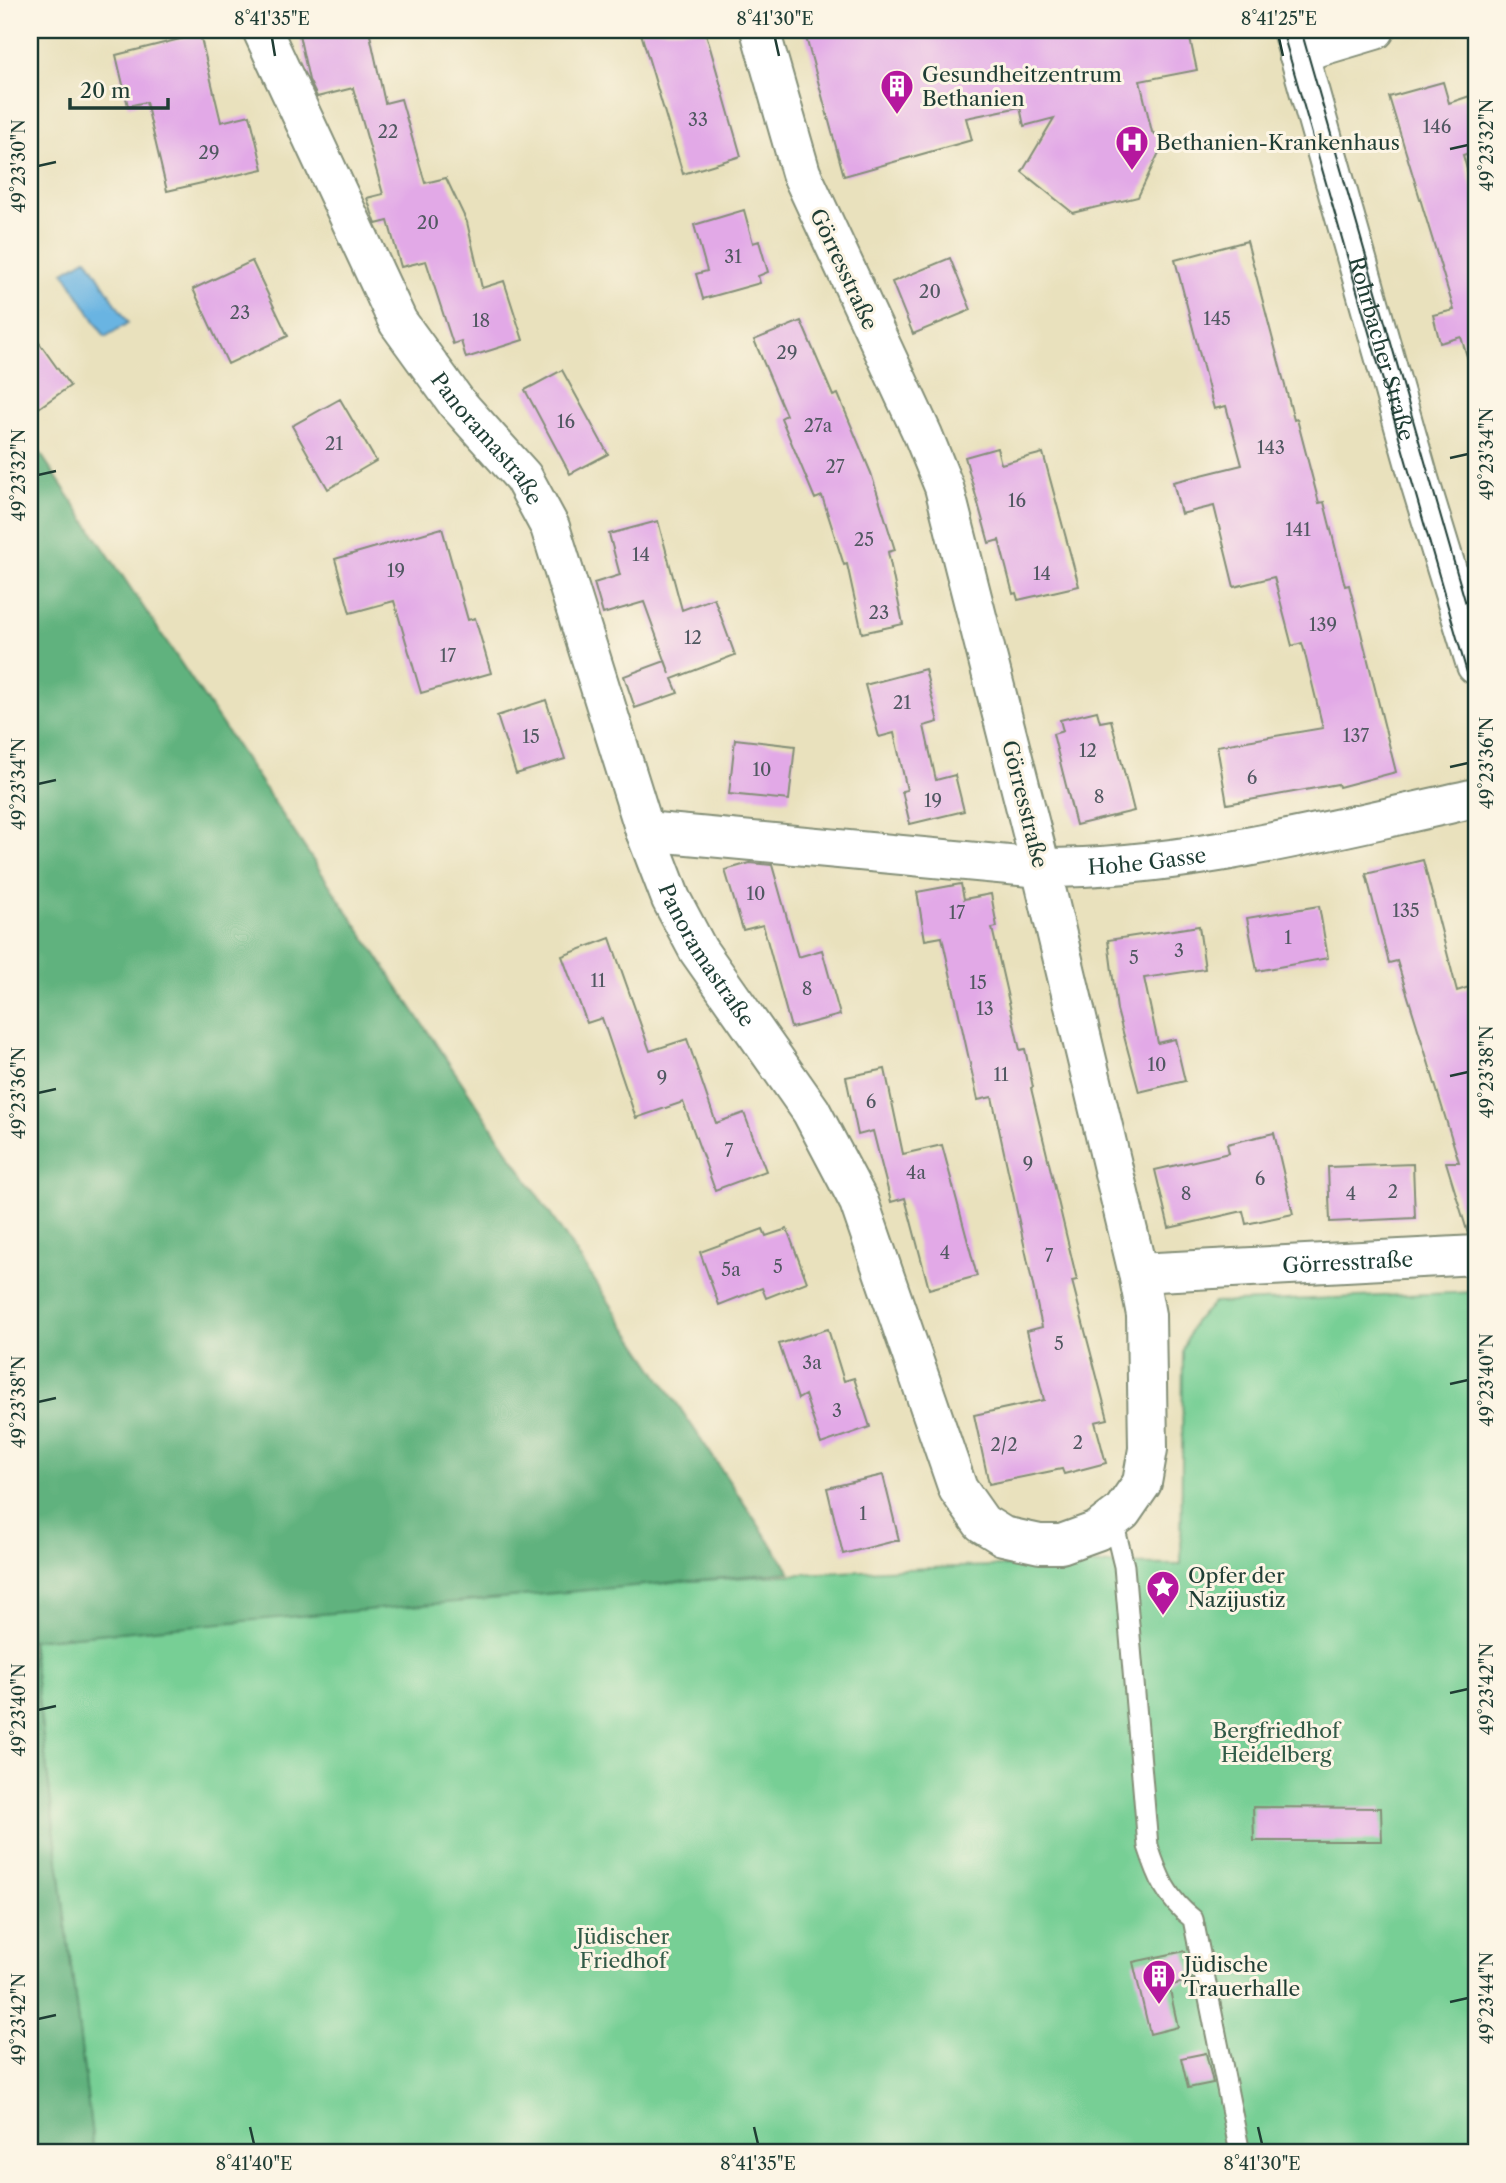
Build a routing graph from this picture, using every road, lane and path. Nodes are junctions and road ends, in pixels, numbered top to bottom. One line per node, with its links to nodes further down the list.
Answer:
1 (262, 30): 7 (street, Panoramastraße)
2 (760, 30): 8 (street, Görresstraße)
3 (1375, 30): 4 (street)
4 (1295, 41): 5 (street, Rohrbacher Straße)
5 (1476, 664)
6 (1476, 798): 8 (street, Hohe Gasse)
7 (645, 831): 8 (street, Hohe Gasse); 11 (street, Panoramastraße)
8 (1041, 868): 10 (street, Görresstraße)
9 (1476, 1255): 10 (street, Görresstraße)
10 (1138, 1273): 11 (street, Panoramastraße)
11 (1113, 1521): 12 (lane)
12 (1240, 2153)

